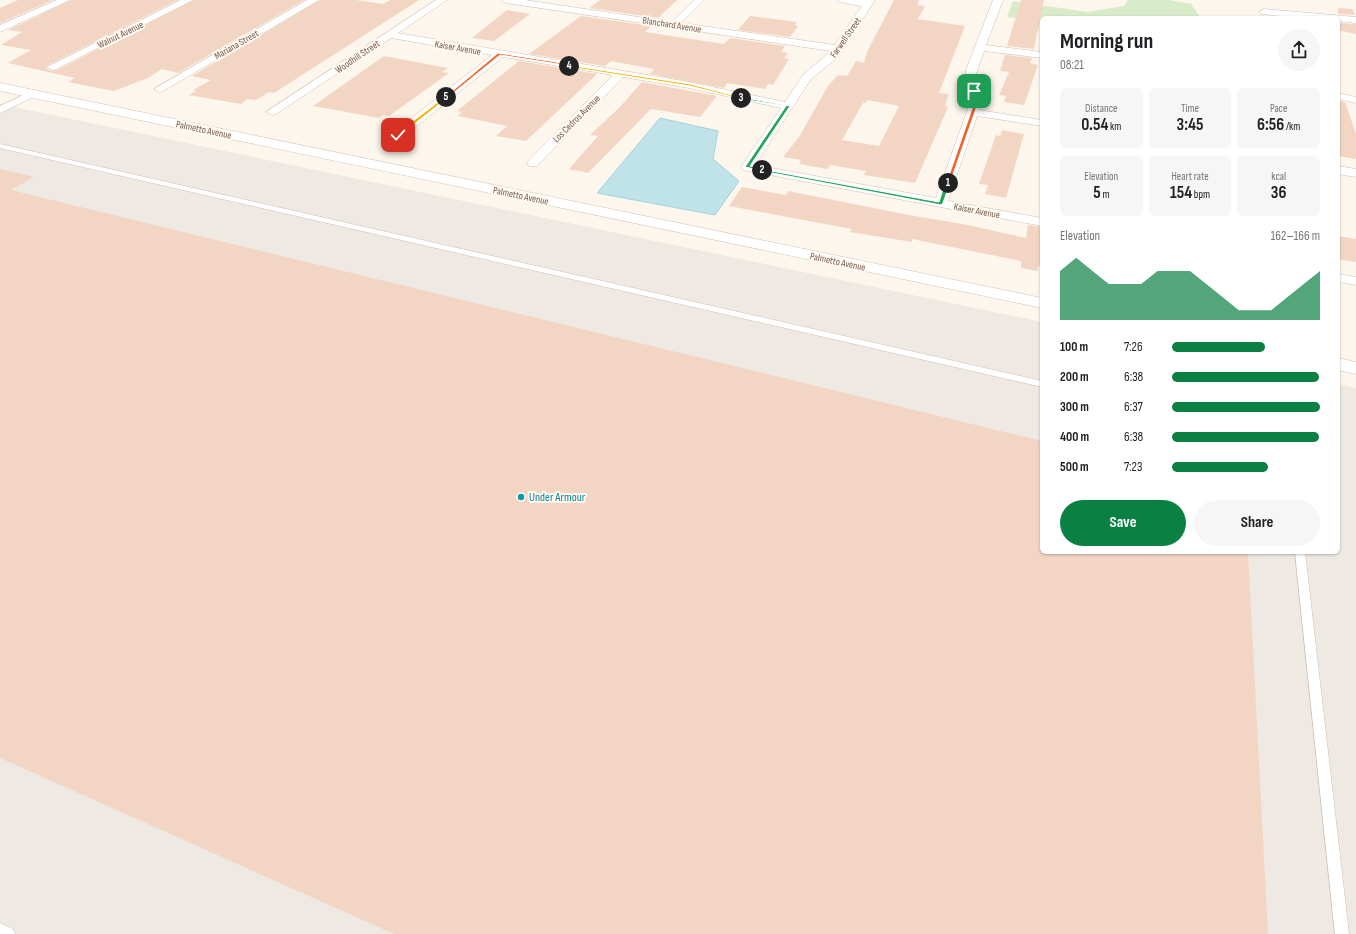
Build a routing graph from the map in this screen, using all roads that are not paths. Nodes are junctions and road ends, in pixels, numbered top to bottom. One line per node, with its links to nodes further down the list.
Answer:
1 (65, 0): 17 (street)
2 (188, 0): 23 (street, Walnut Avenue)
3 (314, 0): 26 (street, Mariana Street)
4 (442, 0): 18 (street, Woodhill Street)
5 (506, 0): 11 (street, Blanchard Avenue)
6 (570, 0): 11 (street)
7 (699, 0): 16 (street)
8 (843, 0): 10 (street)
9 (998, 0): 19 (street)
10 (869, 2): 20 (street, Farwell Street)
11 (560, 8): 16 (street, Blanchard Avenue)
12 (1264, 12): 13 (street)
13 (1313, 16)
14 (1340, 18): 15 (street)
15 (1356, 20)
16 (674, 25): 20 (street, Blanchard Avenue)
17 (0, 28)
18 (388, 35): 21 (street, Kaiser Avenue); 32 (street, Woodhill Street)
19 (980, 46): 22 (street); 33 (street)
20 (838, 49): 30 (street, Farwell Street)
21 (500, 54): 24 (street, Kaiser Avenue); 35 (street)
22 (1040, 56)
23 (52, 68)
24 (620, 74): 30 (street, Kaiser Avenue); 37 (street, Los Cedros Avenue)
25 (0, 87): 27 (street, Palmetto Avenue)
26 (159, 89)
27 (32, 94): 31 (street); 45 (street, Palmetto Avenue)
28 (1340, 96): 29 (street)
29 (1356, 100)
30 (788, 106): 38 (street, Farwell Street)
31 (0, 110)
32 (272, 112)
33 (973, 112): 34 (street); 41 (street)
34 (1040, 123)
35 (398, 135)
36 (0, 146): 48 (lane)
37 (533, 163)
38 (747, 167): 41 (street, Kaiser Avenue)
39 (1340, 170): 40 (street)
40 (1356, 173)
41 (941, 203): 42 (street, Kaiser Avenue)
42 (1040, 222)
43 (1340, 278): 44 (street)
44 (1356, 281)
45 (1040, 303)
46 (1340, 364): 47 (street)
47 (1356, 368)
48 (1040, 384)
49 (1300, 554): 52 (lane)
50 (0, 930): 51 (lane)
51 (8, 934)
52 (1342, 934)

